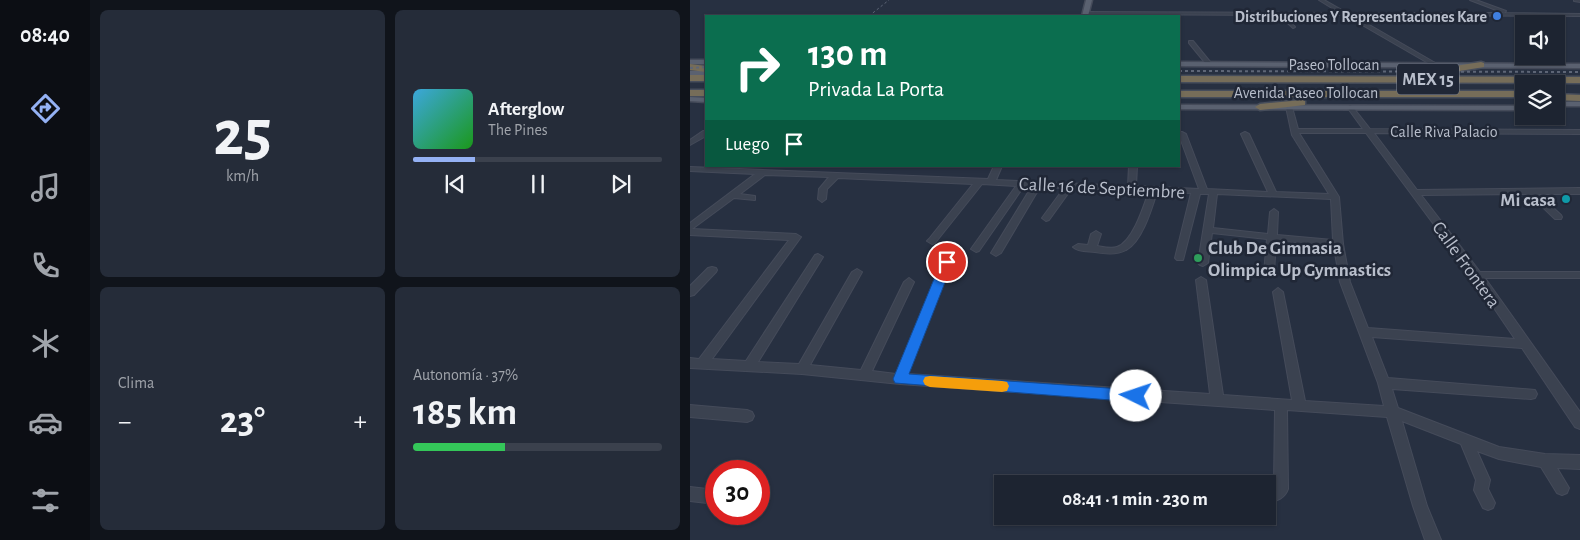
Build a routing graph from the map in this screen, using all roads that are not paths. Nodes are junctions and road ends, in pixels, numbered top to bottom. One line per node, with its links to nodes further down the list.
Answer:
1 (1089, 0): 10 (main road)
2 (1321, 0): 8 (street)
3 (1472, 0): 12 (street)
4 (1576, 0): 5 (street)
5 (1580, 2)
6 (1395, 8): 9 (street)
7 (1279, 13): 8 (street); 11 (street); 14 (street)
8 (1344, 14): 9 (street); 20 (street)
9 (1408, 14): 12 (street)
10 (1085, 15): 11 (street)
11 (1122, 15)
12 (1510, 15): 13 (street)
13 (1580, 15)
14 (1293, 27)
15 (1190, 42): 19 (street)
16 (690, 62): 17 (main road)
17 (705, 62)
18 (1180, 64): 19 (main road, Avenida Paseo Tollocan)
19 (1209, 64): 20 (main road, Avenida Paseo Tollocan)
20 (1435, 65): 21 (main road, Avenida Paseo Tollocan)
21 (1481, 65): 22 (main road, Avenida Paseo Tollocan); 30 (highway)
22 (1580, 66)
23 (690, 67): 24 (highway)
24 (705, 69)
25 (690, 73): 26 (main road)
26 (705, 73)
27 (690, 78): 28 (highway)
28 (705, 78)
29 (1180, 79): 30 (highway, Paseo Tollocan / MEX 15)
30 (1276, 79): 31 (highway, Paseo Tollocan / MEX 15)
31 (1580, 80)
32 (690, 93): 33 (highway)
33 (705, 93)
34 (1180, 94): 35 (highway, Paseo Tollocan / MEX 15)
35 (1408, 94): 36 (highway, Paseo Tollocan / MEX 15); 46 (highway)
36 (1515, 94)
37 (1565, 96): 38 (highway)
38 (1580, 96)
39 (690, 99): 40 (main road)
40 (705, 100)
41 (690, 104): 43 (main road)
42 (1580, 104): 44 (main road)
43 (705, 105)
44 (1565, 105)
45 (1180, 107): 46 (main road, Avenida Paseo Tollocan)
46 (1260, 107): 47 (main road, Avenida Paseo Tollocan)
47 (1289, 107): 48 (main road, Avenida Paseo Tollocan); 52 (street)
48 (1350, 107): 49 (main road, Avenida Paseo Tollocan); 53 (street, Calle Frontera)
49 (1515, 107)
50 (1565, 107): 51 (main road)
51 (1580, 108)
52 (1294, 131): 53 (street, Calle Riva Palacio); 79 (street)
53 (1368, 131): 54 (street, Calle Riva Palacio); 75 (street, Calle Frontera)
54 (1580, 132)
55 (705, 134): 58 (street)
56 (1182, 134): 72 (street)
57 (1245, 134): 76 (street)
58 (690, 143)
59 (998, 167): 65 (street)
60 (1133, 167): 70 (street)
61 (690, 169): 62 (street, Calle 16 de Septiembre)
62 (763, 172): 63 (street, Calle 16 de Septiembre); 77 (street)
63 (836, 175): 64 (street, Calle 16 de Septiembre); 81 (street)
64 (980, 181): 65 (street, Calle 16 de Septiembre); 89 (street)
65 (992, 181): 66 (street, Calle 16 de Septiembre)
66 (1022, 183): 67 (street, Calle 16 de Septiembre); 92 (street)
67 (1038, 184): 68 (street, Calle 16 de Septiembre); 94 (street)
68 (1070, 185): 69 (street, Calle 16 de Septiembre); 84 (street)
69 (1090, 186): 70 (street, Calle 16 de Septiembre); 78 (street)
70 (1132, 188): 71 (street, Calle 16 de Septiembre)
71 (1154, 189): 72 (street, Calle 16 de Septiembre); 93 (street)
72 (1205, 191): 76 (street, Calle 16 de Septiembre); 86 (street); 96 (street)
73 (1530, 191): 74 (street); 75 (street); 83 (street)
74 (1580, 191)
75 (1415, 193): 102 (street, Calle Frontera)
76 (1273, 194): 79 (street, Calle 16 de Septiembre)
77 (731, 196): 80 (street); 85 (street)
78 (1084, 196)
79 (1334, 197): 90 (street)
80 (752, 198)
81 (822, 199)
82 (1274, 212): 88 (street)
83 (1558, 217)
84 (1046, 218)
85 (690, 228): 110 (street)
86 (1208, 230): 88 (street); 98 (street)
87 (1096, 234): 93 (street)
88 (1271, 237): 90 (street); 101 (street)
89 (932, 240)
90 (1338, 244): 108 (street)
91 (1078, 247): 93 (street)
92 (976, 248)
93 (1092, 248)
94 (996, 253)
95 (818, 257): 111 (street)
96 (1180, 258)
97 (947, 262): 114 (street)
98 (1203, 263)
99 (712, 270): 106 (street)
100 (857, 272): 112 (street)
101 (1268, 273)
102 (1476, 274): 103 (street); 109 (street, Calle Frontera)
103 (1580, 275)
104 (1201, 280): 117 (street)
105 (909, 282): 113 (street)
106 (690, 292)
107 (1278, 292): 119 (street)
108 (1365, 332): 109 (street); 115 (street)
109 (1524, 344): 120 (street, Calle Frontera)
110 (696, 364): 111 (street)
111 (749, 366): 112 (street)
112 (802, 369): 113 (street)
113 (864, 376): 114 (street)
114 (900, 379): 117 (street)
115 (1384, 383): 116 (street); 122 (street)
116 (1530, 394)
117 (1217, 401): 118 (street)
118 (1281, 406): 119 (street); 129 (street)
119 (1300, 407): 122 (street)
120 (1574, 407): 124 (street, Calle Frontera)
121 (690, 411): 123 (street)
122 (1393, 412): 125 (street); 133 (street)
123 (747, 416)
124 (1580, 423)
125 (1466, 441): 126 (street); 132 (street)
126 (1545, 460): 127 (street); 128 (street)
127 (1580, 462)
128 (1562, 488)
129 (1276, 493)
130 (690, 494): 131 (street)
131 (705, 496)
132 (1488, 502)
133 (1432, 540)

